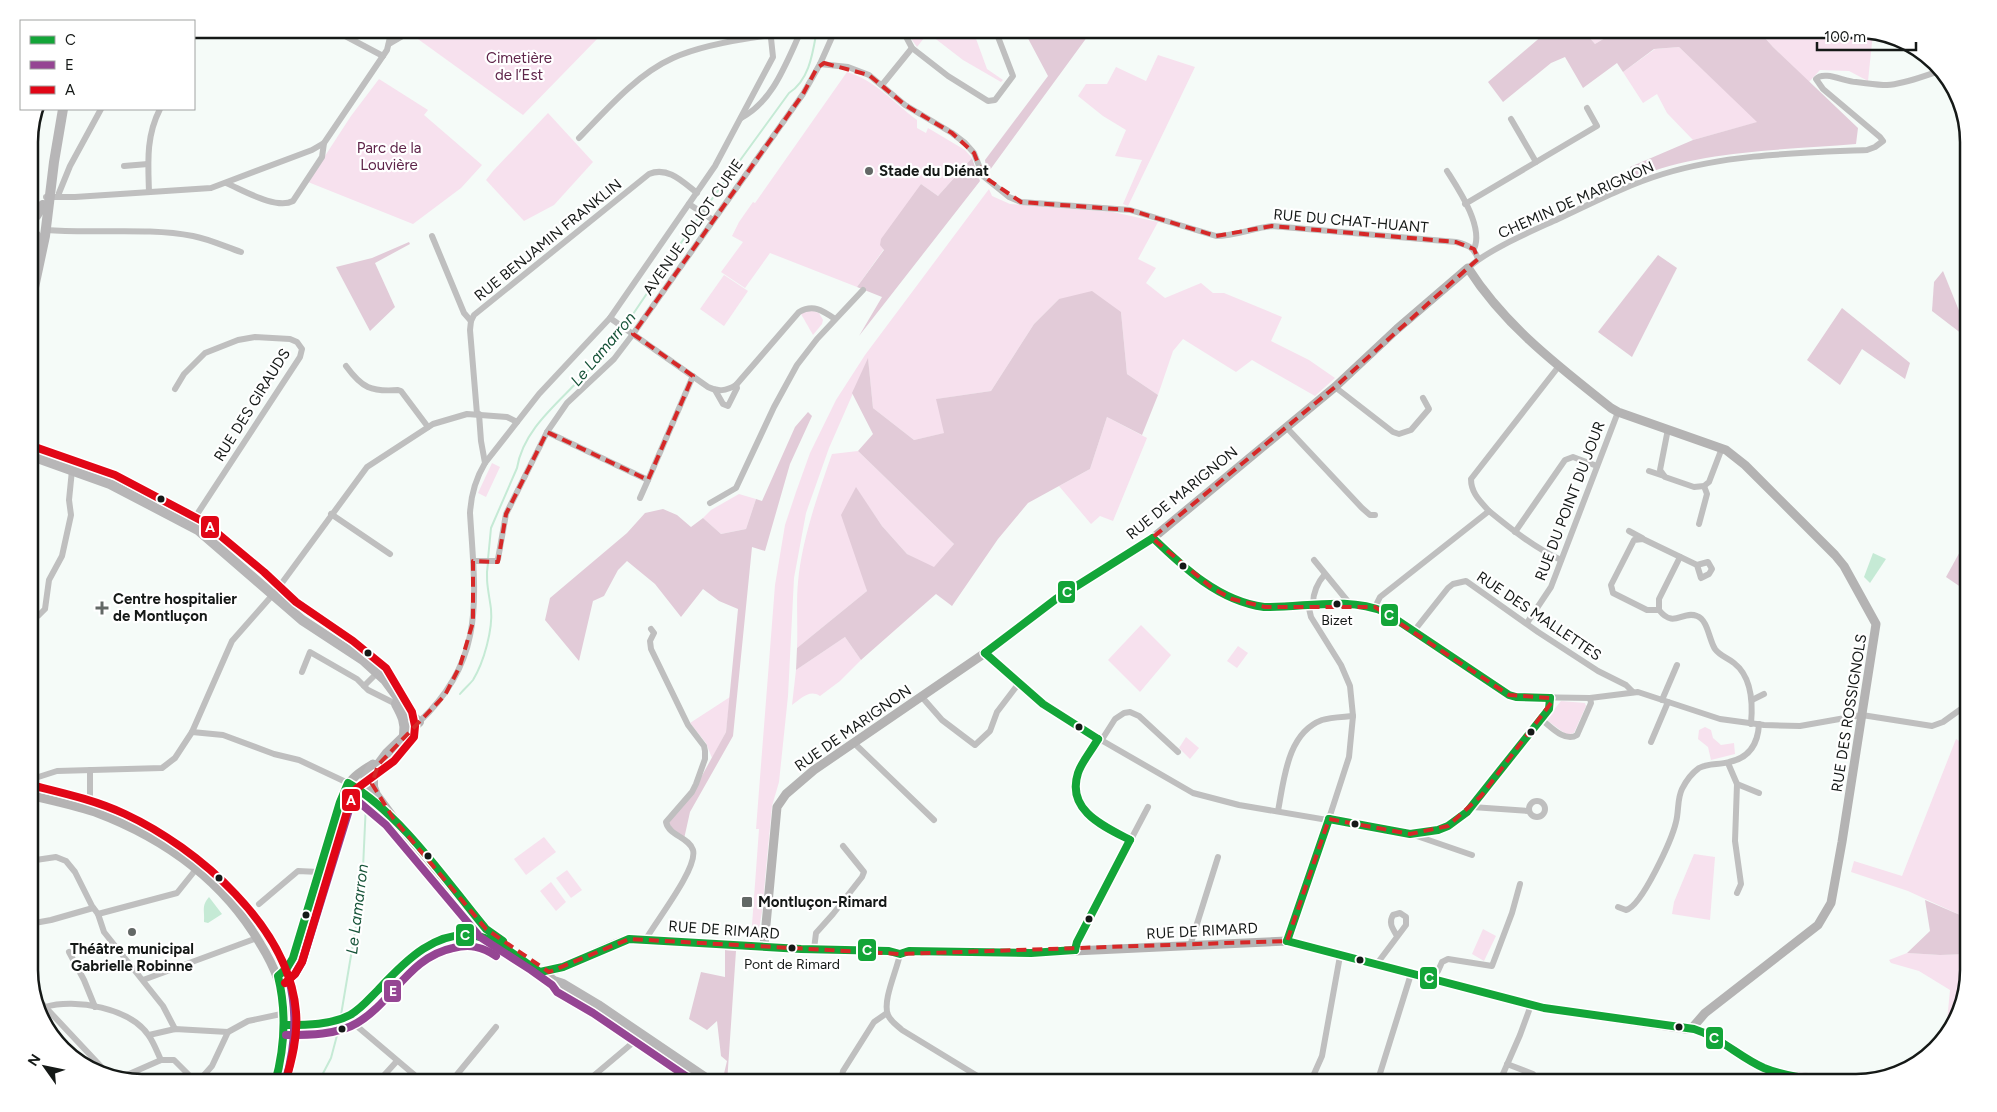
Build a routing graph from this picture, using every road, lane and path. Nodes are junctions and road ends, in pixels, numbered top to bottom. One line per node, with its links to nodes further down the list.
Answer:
1 (349, 38): 12 (street)
2 (390, 38): 10 (street)
3 (399, 38): 10 (street)
4 (748, 38): 22 (street)
5 (770, 38): 20 (street)
6 (798, 38): 20 (street)
7 (832, 38): 13 (street, AVENUE JOLIOT CURIE)
8 (907, 38): 11 (street)
9 (998, 38): 11 (street)
10 (389, 44): 12 (street)
11 (912, 48): 15 (street)
12 (382, 56): 23 (street)
13 (820, 64): 15 (street, RUE DU CHAT-HUANT); 34 (street, AVENUE JOLIOT CURIE)
14 (1934, 73): 41 (street, CHEMIN DE MARIGNON)
15 (882, 85): 39 (street, RUE DU CHAT-HUANT)
16 (1587, 108): 24 (street)
17 (63, 110): 31 (main road)
18 (100, 110): 31 (street)
19 (160, 110): 25 (street)
20 (741, 118): 30 (street)
21 (1511, 119): 24 (street)
22 (579, 138)
23 (324, 143): 28 (street); 28 (street)
24 (1536, 162): 33 (street)
25 (148, 164): 26 (street); 29 (street)
26 (124, 166)
27 (1447, 171): 33 (street)
28 (226, 183): 29 (street)
29 (149, 192): 31 (street)
30 (697, 193): 32 (street); 46 (street, RUE BENJAMIN FRANKLIN)
31 (49, 196): 35 (main road); 36 (main road)
32 (689, 204): 34 (street); 44 (street)
33 (1465, 204): 39 (street)
34 (710, 218): 47 (street, AVENUE JOLIOT CURIE)
35 (38, 222)
36 (38, 222)
37 (38, 231): 40 (street)
38 (432, 236): 46 (street)
39 (1474, 249): 41 (street)
40 (241, 252)
41 (1478, 259): 42 (street, RUE DE MARIGNON)
42 (1468, 268): 49 (street, RUE DES ROSSIGNOLS); 52 (street, RUE DE MARIGNON)
43 (864, 290): 45 (street)
44 (610, 318): 47 (street); 58 (street)
45 (835, 319): 51 (street); 73 (street)
46 (471, 321): 57 (street, RUE BENJAMIN FRANKLIN)
47 (632, 334): 50 (street); 62 (street, AVENUE JOLIOT CURIE)
48 (346, 366): 59 (street)
49 (1559, 366): 56 (street, RUE DES ROSSIGNOLS); 74 (street)
50 (693, 376): 54 (street); 70 (street)
51 (736, 385): 54 (street); 54 (street)
52 (1335, 387): 55 (street); 60 (street, RUE DE MARIGNON)
53 (175, 389): 78 (street, RUE DES GIRAUDS)
54 (715, 390)
55 (1423, 398)
56 (1618, 412): 61 (street, RUE DES ROSSIGNOLS); 66 (street, RUE DU POINT DU JOUR)
57 (478, 414): 58 (street); 59 (street); 65 (street, RUE BENJAMIN FRANKLIN)
58 (517, 422): 65 (street)
59 (428, 427): 75 (street)
60 (1287, 428): 76 (street); 81 (street, RUE DE MARIGNON)
61 (1668, 429): 63 (street, RUE DES ROSSIGNOLS); 69 (street)
62 (547, 432): 70 (street); 85 (street, AVENUE JOLIOT CURIE)
63 (1722, 448): 71 (street); 114 (street, RUE DES ROSSIGNOLS)
64 (38, 458): 67 (main road)
65 (485, 463): 85 (street)
66 (1597, 466): 80 (street); 87 (street, RUE DU POINT DU JOUR)
67 (72, 470): 78 (main road); 95 (street)
68 (1649, 471): 69 (street)
69 (1666, 477): 71 (street)
70 (648, 480): 72 (street)
71 (1704, 486): 77 (street)
72 (640, 498)
73 (710, 503)
74 (1489, 511): 80 (street); 93 (street)
75 (331, 514): 83 (street); 90 (street)
76 (1375, 515)
77 (1699, 524)
78 (194, 527): 90 (main road)
79 (1629, 531): 82 (street)
80 (1515, 532): 87 (street)
81 (1153, 538): 91 (street); 99 (street, RUE DE MARIGNON)
82 (1643, 539): 84 (street); 94 (street)
83 (390, 554)
84 (1680, 557): 88 (street); 94 (street)
85 (473, 560): 118 (street)
86 (1314, 560): 89 (street)
87 (1562, 560): 96 (street, RUE DU POINT DU JOUR)
88 (1697, 565)
89 (1325, 574): 91 (street); 92 (street)
90 (272, 594): 102 (main road); 117 (street)
91 (1310, 604): 92 (street); 115 (street)
92 (1350, 604): 93 (street)
93 (1375, 607): 98 (street)
94 (1659, 610): 110 (street)
95 (38, 616)
96 (1527, 623): 98 (street, RUE DES MALLETTES); 105 (street, RUE DES MALLETTES)
97 (651, 629): 170 (street)
98 (1414, 631): 108 (street)
99 (985, 653): 103 (street); 107 (street, RUE DE MARIGNON)
100 (1677, 665): 111 (street)
101 (302, 672): 104 (street)
102 (378, 674): 104 (street); 112 (main road); 118 (main road)
103 (1019, 683): 107 (street); 124 (street)
104 (364, 686): 112 (street)
105 (1633, 692): 109 (street); 111 (street, RUE DES MALLETTES)
106 (1764, 694): 110 (street)
107 (921, 696): 126 (street, RUE DE MARIGNON)
108 (1550, 698): 109 (street); 116 (street)
109 (1590, 698): 116 (street)
110 (1752, 700): 119 (street)
111 (1665, 701): 119 (street, RUE DES MALLETTES); 125 (street)
112 (396, 704): 123 (main road)
113 (1960, 710): 114 (street, RUE DES MALLETTES)
114 (1862, 715): 120 (street, RUE DES MALLETTES); 194 (street, RUE DES ROSSIGNOLS)
115 (1353, 716): 143 (street); 147 (street)
116 (1541, 719): 141 (street)
117 (198, 720): 121 (street); 122 (street)
118 (419, 722): 123 (main road)
119 (1751, 724): 120 (street, RUE DES MALLETTES)
120 (1759, 724): 130 (street)
121 (192, 732): 122 (street); 131 (street)
122 (204, 733): 134 (street)
123 (404, 735): 128 (main road)
124 (1100, 740): 127 (street); 143 (street); 151 (street)
125 (1650, 742)
126 (854, 743): 148 (street); 173 (street, RUE DE MARIGNON)
127 (1178, 752)
128 (387, 753): 129 (main road); 132 (main road)
129 (375, 763): 132 (main road); 134 (street)
130 (1728, 763): 135 (street); 162 (street)
131 (90, 770): 133 (street); 139 (street)
132 (369, 776): 136 (main road); 146 (main road)
133 (38, 777)
134 (348, 783): 136 (street); 158 (street)
135 (1738, 784): 137 (street); 160 (street)
136 (365, 793): 146 (main road)
137 (1759, 793)
138 (38, 797): 142 (street)
139 (90, 798): 142 (street); 145 (street)
140 (1148, 807): 151 (street)
141 (1472, 807): 144 (street); 149 (street)
142 (80, 808): 145 (street)
143 (1278, 811): 147 (street)
144 (1528, 811)
145 (94, 812): 157 (street)
146 (393, 818): 166 (main road)
147 (1329, 819): 150 (street); 171 (street)
148 (934, 820)
149 (1438, 830): 150 (street); 153 (street)
150 (1410, 834): 153 (street)
151 (1130, 840): 176 (street)
152 (843, 846): 175 (street)
153 (1443, 846): 154 (street)
154 (1472, 855)
155 (1218, 857): 174 (street)
156 (38, 860): 163 (street)
157 (197, 868): 164 (street); 169 (street)
158 (319, 872): 161 (street); 184 (street)
159 (1520, 884): 181 (street)
160 (1737, 893)
161 (259, 904)
162 (1618, 907)
163 (93, 908): 164 (street); 165 (street)
164 (98, 914): 185 (street)
165 (38, 922)
166 (483, 925): 167 (street); 172 (main road); 182 (main road)
167 (468, 935): 172 (street); 191 (street)
168 (1397, 936): 180 (street)
169 (257, 938): 184 (street); 185 (street)
170 (646, 939): 173 (street, RUE DE RIMARD); 182 (street, RUE DE RIMARD)
171 (1286, 941): 174 (street, RUE DE RIMARD); 179 (street, RUE DE RIMARD)
172 (494, 942): 182 (main road)
173 (762, 946): 175 (street, RUE DE RIMARD)
174 (1190, 946): 176 (street, RUE DE RIMARD)
175 (814, 949): 178 (street, RUE DE RIMARD)
176 (1075, 950): 178 (street, RUE DE RIMARD)
177 (69, 952): 188 (street)
178 (900, 954): 190 (street)
179 (1340, 956): 180 (street, RUE DE RIMARD); 214 (street)
180 (1376, 965): 183 (street, RUE DE RIMARD)
181 (1438, 970)
182 (545, 972): 198 (main road)
183 (1411, 974): 187 (street, RUE DE RIMARD); 215 (street)
184 (278, 976): 189 (street)
185 (143, 980): 195 (street)
186 (44, 1005): 188 (street); 202 (street)
187 (1531, 1005): 194 (street, RUE DE RIMARD); 201 (street)
188 (95, 1008): 197 (street)
189 (286, 1012): 192 (street); 196 (street)
190 (887, 1013): 212 (street); 213 (street)
191 (346, 1017): 192 (street); 200 (street)
192 (286, 1025): 206 (street)
193 (496, 1027): 209 (street)
194 (1692, 1028): 218 (street, RUE DE RIMARD)
195 (175, 1029): 196 (street); 197 (street)
196 (228, 1032): 205 (street)
197 (149, 1035): 199 (street)
198 (642, 1035): 210 (street); 211 (main road)
199 (161, 1060): 203 (street); 204 (street)
200 (397, 1061): 207 (street); 208 (street)
201 (1507, 1064): 216 (street); 217 (street)
202 (101, 1067)
203 (129, 1074)
204 (188, 1074)
205 (205, 1074)
206 (278, 1074)
207 (385, 1074)
208 (413, 1074)
209 (457, 1074)
210 (595, 1074)
211 (700, 1074)
212 (842, 1074)
213 (974, 1074)
214 (1314, 1074)
215 (1380, 1074)
216 (1503, 1074)
217 (1533, 1074)
218 (1786, 1074)

